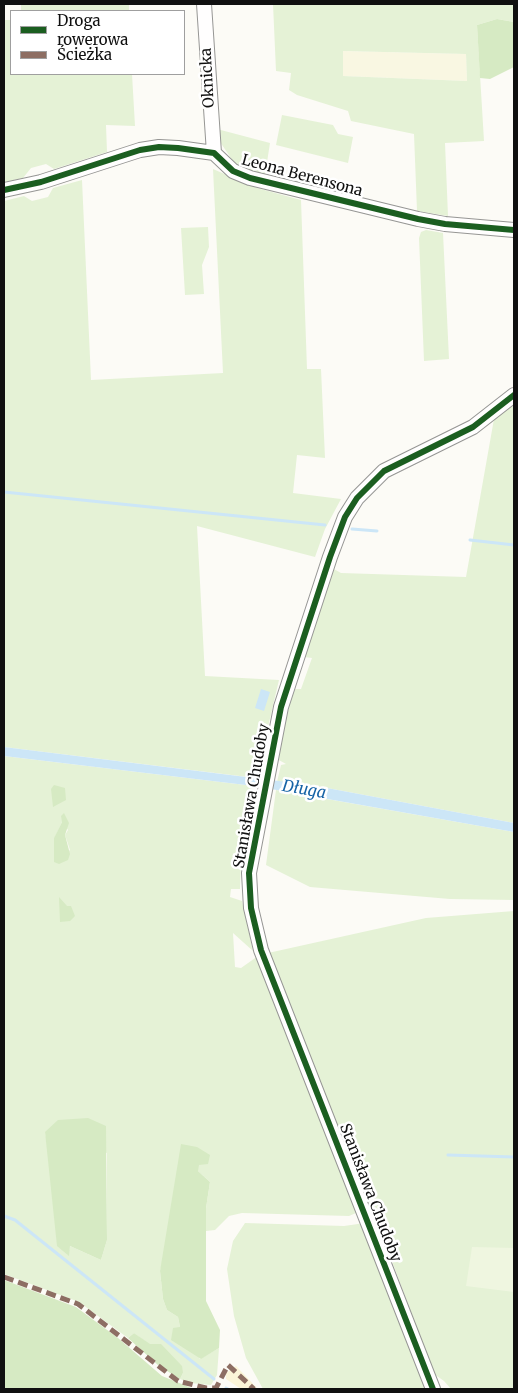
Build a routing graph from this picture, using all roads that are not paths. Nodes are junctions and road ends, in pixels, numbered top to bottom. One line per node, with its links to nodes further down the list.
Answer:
1 (204, 4): 2 (street, Oknicka)
2 (214, 153): 3 (street); 4 (street, Leona Berensona)
3 (4, 190)
4 (514, 230)
5 (514, 395): 6 (street, Stanisława Chudoby)
6 (434, 1389)

